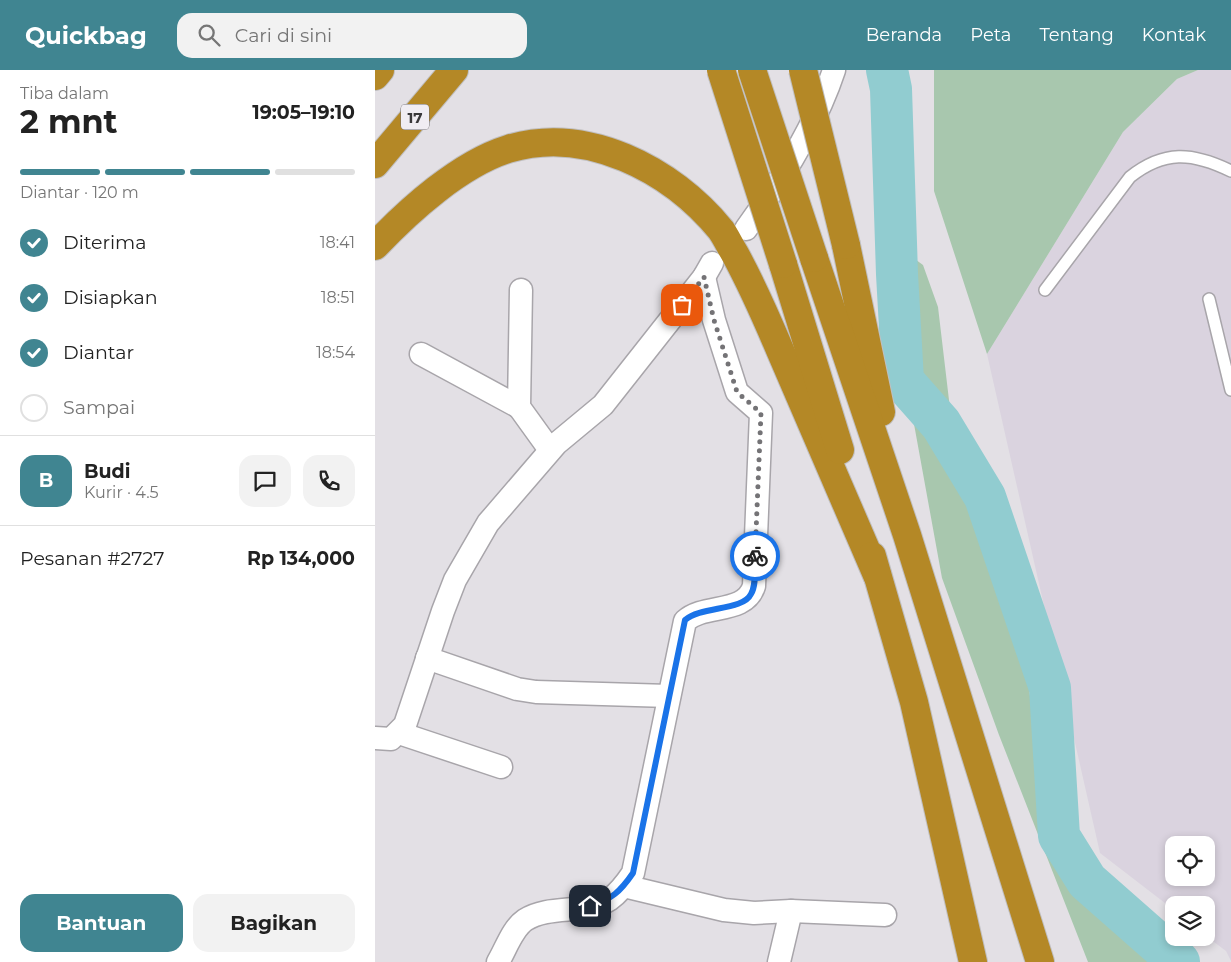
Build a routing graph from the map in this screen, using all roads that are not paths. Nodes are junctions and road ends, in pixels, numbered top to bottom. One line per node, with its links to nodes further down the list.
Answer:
1 (380, 70): 7 (highway)
2 (454, 70): 8 (highway, 17)
3 (721, 70): 20 (highway, bridge)
4 (752, 70): 19 (highway, bridge)
5 (803, 70): 19 (highway, bridge)
6 (834, 70): 10 (street)
7 (375, 76)
8 (375, 164)
9 (1231, 171): 13 (lane)
10 (747, 229)
11 (375, 246): 20 (highway)
12 (521, 290): 17 (street)
13 (1045, 290)
14 (1209, 299): 16 (lane)
15 (421, 354): 17 (street)
16 (1231, 390)
17 (519, 407): 18 (street)
18 (550, 450): 21 (street); 22 (street)
19 (907, 535): 32 (highway)
20 (877, 574): 31 (highway)
21 (427, 658): 22 (street); 23 (street)
22 (669, 696): 26 (street)
23 (399, 733): 24 (street); 25 (street)
24 (375, 738)
25 (501, 767)
26 (624, 886): 27 (street); 29 (street)
27 (791, 911): 28 (street); 30 (street)
28 (885, 915)
29 (498, 962)
30 (779, 962)
31 (973, 962)
32 (1040, 962)

